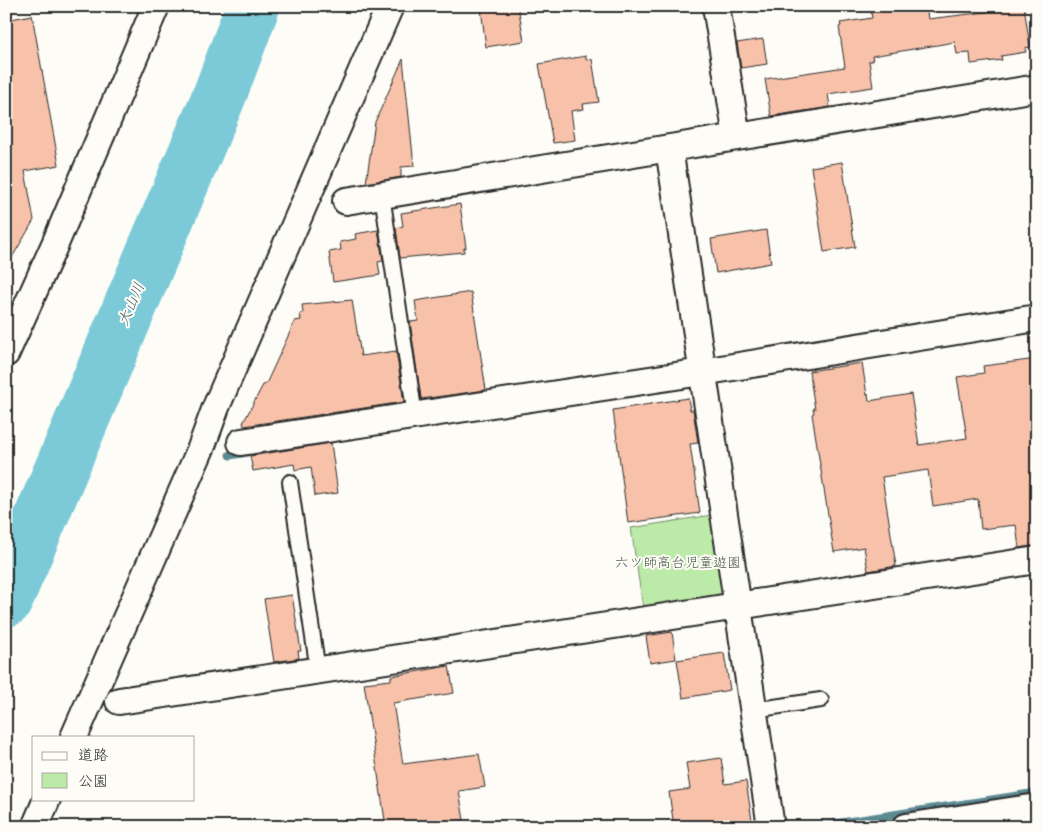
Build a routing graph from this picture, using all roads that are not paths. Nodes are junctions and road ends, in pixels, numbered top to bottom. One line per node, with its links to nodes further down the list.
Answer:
1 (156, 6): 10 (street)
2 (390, 6): 21 (street)
3 (716, 6): 5 (street)
4 (1037, 88): 5 (street)
5 (737, 137): 6 (street)
6 (669, 148): 7 (street); 11 (street)
7 (382, 195): 8 (street); 12 (lane)
8 (346, 201)
9 (1037, 318): 11 (street)
10 (6, 353)
11 (702, 372): 12 (street); 16 (street)
12 (415, 416): 13 (street)
13 (242, 442)
14 (290, 482): 17 (lane)
15 (1037, 560): 16 (street)
16 (737, 606): 17 (street); 20 (street)
17 (318, 671): 19 (street)
18 (821, 700): 20 (lane)
19 (119, 701)
20 (753, 710): 25 (street)
21 (74, 736)
22 (47, 800): 24 (street)
23 (1037, 807): 26 (street)
24 (35, 827)
25 (771, 827)
26 (906, 827)

